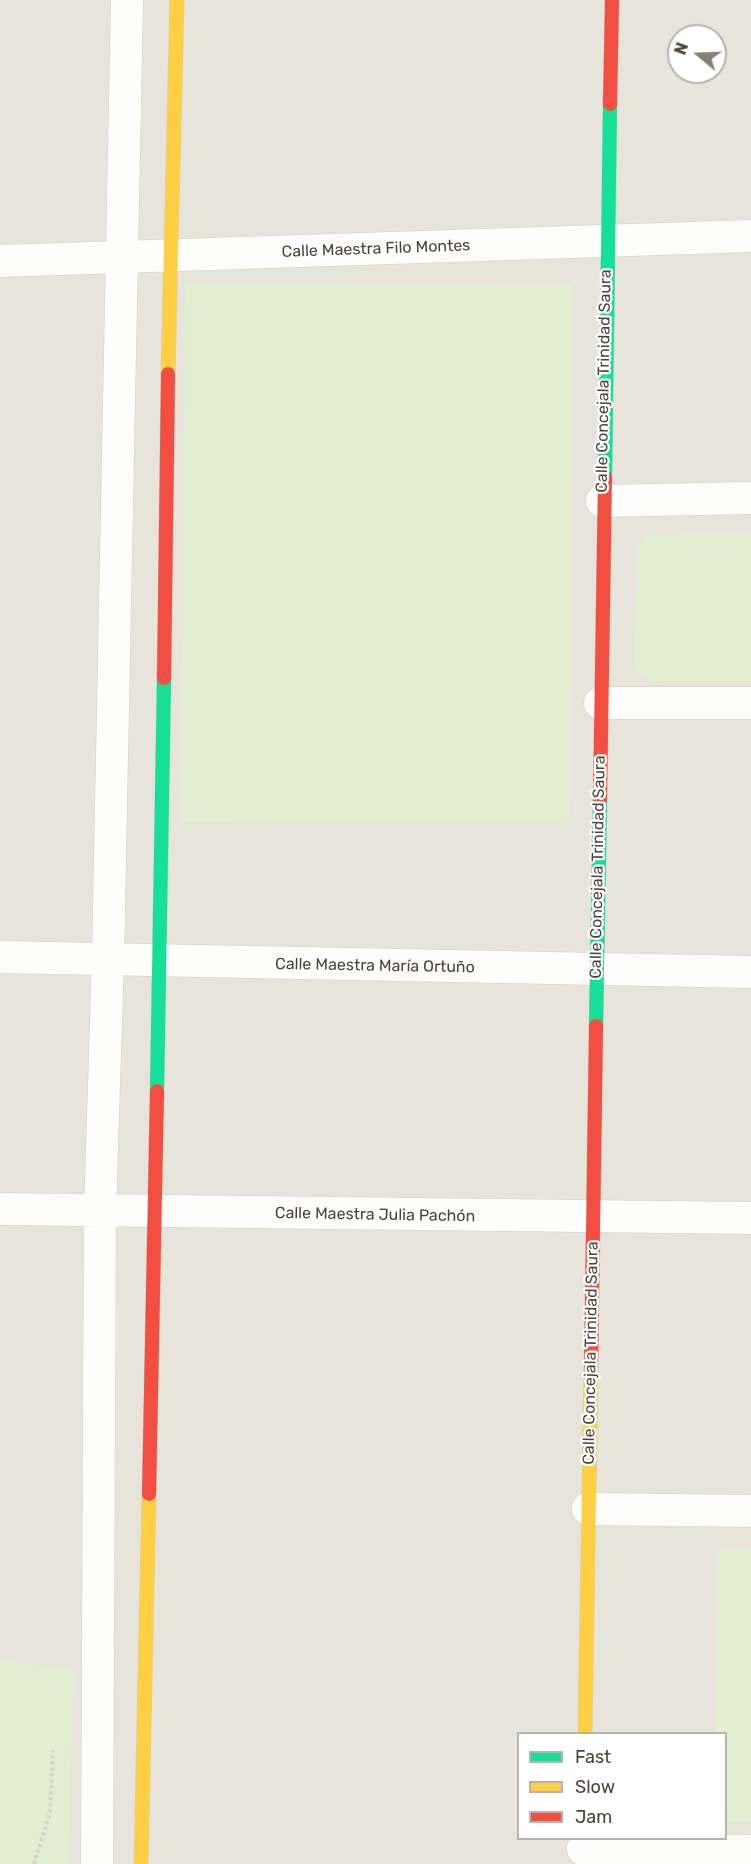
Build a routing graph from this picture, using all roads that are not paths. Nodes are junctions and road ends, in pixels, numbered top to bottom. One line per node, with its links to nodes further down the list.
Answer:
1 (127, 0): 7 (street)
2 (177, 0): 6 (street)
3 (612, 0): 5 (street, Calle Concejala Trinidad Saura)
4 (751, 236): 5 (street, Calle Maestra Filo Montes)
5 (606, 242): 6 (street, Calle Maestra Filo Montes); 10 (street, Calle Concejala Trinidad Saura)
6 (171, 254): 7 (street, Calle Maestra Filo Montes); 15 (street)
7 (123, 255): 8 (street, Calle Maestra Filo Montes); 14 (street)
8 (0, 261)
9 (751, 498): 10 (street)
10 (602, 501): 11 (street, Calle Concejala Trinidad Saura)
11 (600, 703): 12 (street); 16 (street, Calle Concejala Trinidad Saura)
12 (751, 703)
13 (0, 957): 14 (street, Calle Maestra María Ortuño)
14 (108, 959): 15 (street, Calle Maestra María Ortuño); 19 (street)
15 (160, 961): 16 (street, Calle Maestra María Ortuño); 20 (street)
16 (596, 970): 17 (street, Calle Maestra María Ortuño); 21 (street, Calle Concejala Trinidad Saura)
17 (751, 972)
18 (0, 1209): 19 (street, Calle Maestra Julia Pachón)
19 (100, 1211): 20 (street, Calle Maestra Julia Pachón); 28 (street)
20 (155, 1212): 21 (street, Calle Maestra Julia Pachón); 29 (street)
21 (592, 1217): 22 (street, Calle Maestra Julia Pachón); 23 (street, Calle Concejala Trinidad Saura)
22 (751, 1218)
23 (588, 1509): 24 (street); 25 (street, Calle Concejala Trinidad Saura)
24 (751, 1511)
25 (585, 1732)
26 (583, 1850): 27 (street)
27 (751, 1851)
28 (97, 1864)
29 (141, 1864)

